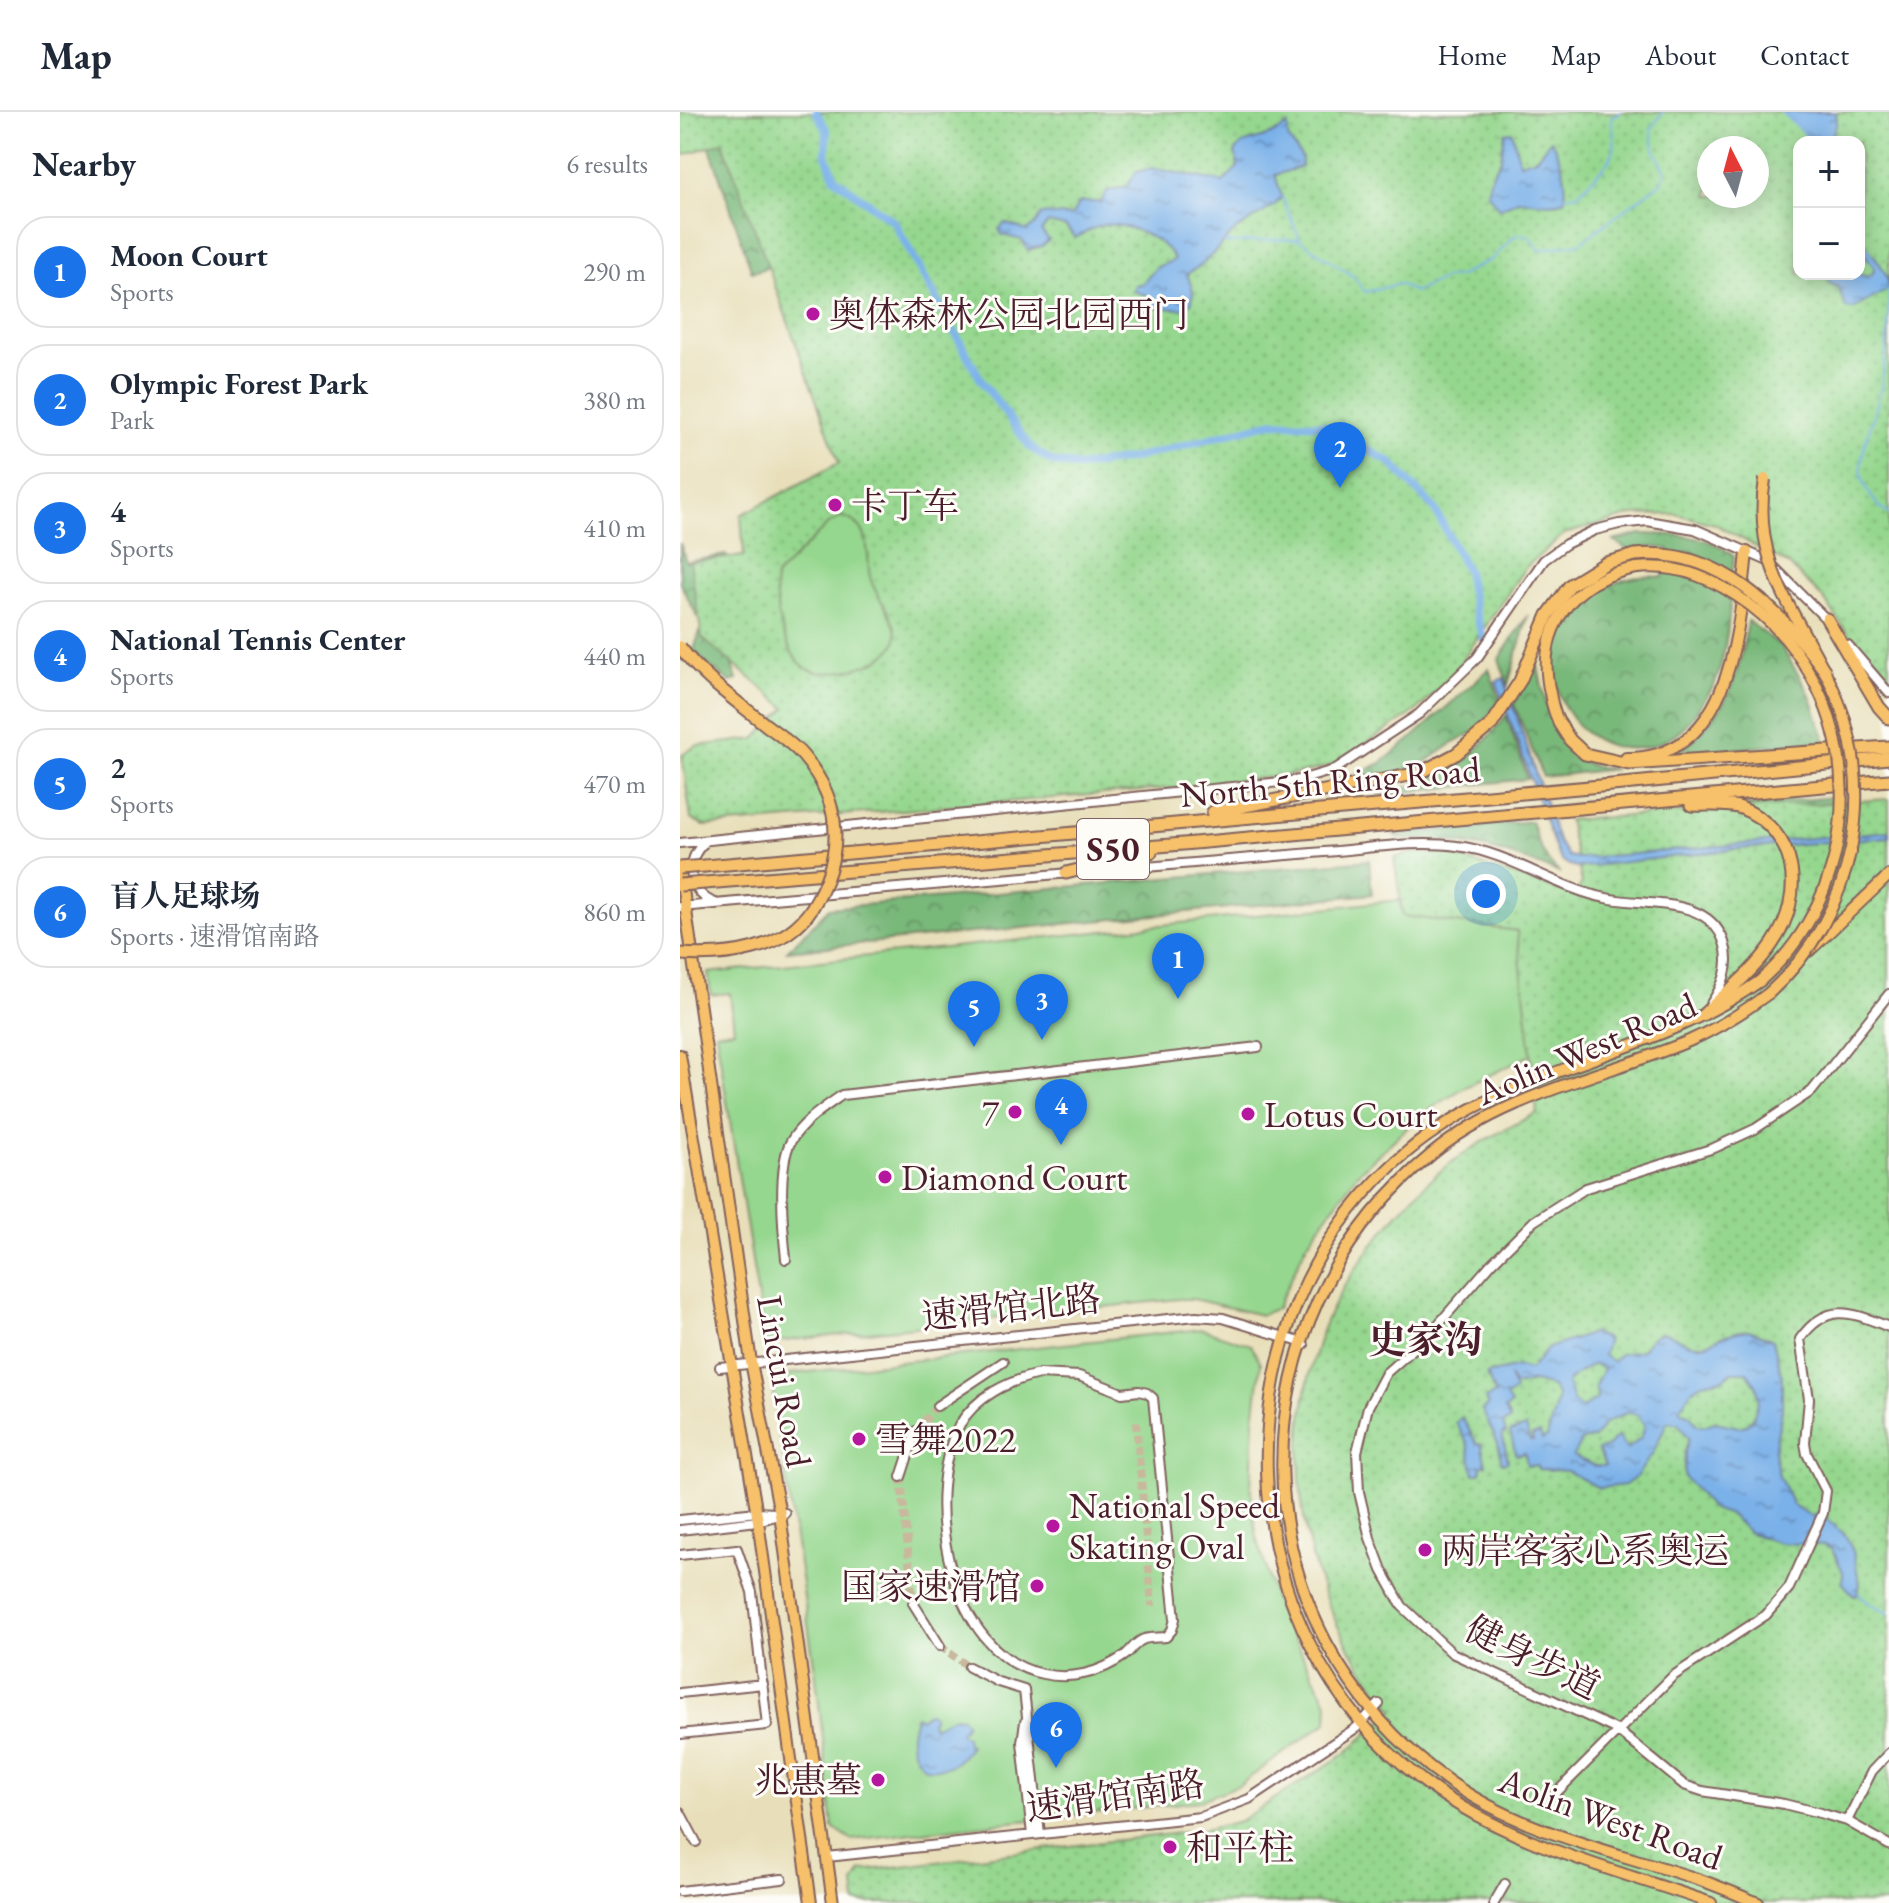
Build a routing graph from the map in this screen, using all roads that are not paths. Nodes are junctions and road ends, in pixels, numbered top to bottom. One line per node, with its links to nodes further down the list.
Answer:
1 (1765, 479): 6 (main road, bridge)
2 (1747, 552): 4 (street); 9 (main road); 15 (street)
3 (1636, 561): 6 (highway, bridge); 9 (main road, Aolin West Road); 14 (highway); 28 (main road, Aolin West Road, bridge)
4 (1827, 619): 7 (street); 8 (highway)
5 (680, 647): 25 (highway, bridge)
6 (1825, 671): 26 (main road, bridge)
7 (1889, 693)
8 (1889, 718)
9 (1559, 723): 10 (highway)
10 (1889, 747)
11 (1889, 758): 14 (highway, North 5th Ring Road / S50)
12 (1889, 780): 13 (highway, North 5th Ring Road / S50)
13 (1641, 803): 17 (highway, North 5th Ring Road / S50); 28 (highway)
14 (1146, 825): 18 (highway, North 5th Ring Road / S50, bridge)
15 (706, 841): 16 (street); 22 (street)
16 (680, 843)
17 (1183, 844): 19 (highway); 21 (highway, North 5th Ring Road / S50, bridge)
18 (680, 869): 23 (main road, Lincui Road)
19 (1066, 873): 22 (street); 28 (street)
20 (1889, 875): 26 (main road, bridge)
21 (680, 885)
22 (717, 904): 23 (street)
23 (682, 907): 24 (main road, Lincui Road)
24 (684, 932): 33 (main road, Lincui Road)
25 (680, 954)
26 (1786, 975): 36 (main road, Aolin West Road, bridge)
27 (1889, 994): 62 (street, 健身步道)
28 (1704, 1014): 34 (main road, Aolin West Road)
29 (1258, 1047): 31 (street)
30 (680, 1055): 35 (main road, Lincui Road)
31 (786, 1259)
32 (1889, 1327): 62 (street)
33 (747, 1335): 35 (main road); 37 (main road, Lincui Road)
34 (1285, 1337): 36 (street, 速滑馆北路); 37 (street, 速滑馆北路); 61 (main road, Aolin West Road)
35 (727, 1339): 39 (main road, Lincui Road)
36 (1302, 1344): 60 (main road, Aolin West Road)
37 (751, 1362): 39 (street, 速滑馆北路); 40 (main road, Lincui Road)
38 (1003, 1362): 42 (street)
39 (726, 1366): 41 (main road, Lincui Road)
40 (757, 1392): 41 (main road); 45 (main road, Lincui Road)
41 (737, 1395): 46 (main road, Lincui Road)
42 (937, 1406)
43 (916, 1431): 44 (street)
44 (901, 1477)
45 (775, 1487): 46 (main road); 47 (main road, Lincui Road)
46 (753, 1491): 48 (main road, Lincui Road)
47 (783, 1513): 48 (street); 51 (main road, Lincui Road)
48 (758, 1516): 49 (street); 50 (street); 52 (main road, Lincui Road)
49 (680, 1520)
50 (680, 1530)
51 (783, 1539): 52 (main road); 71 (main road, Lincui Road)
52 (761, 1541): 75 (main road, Lincui Road)
53 (680, 1555): 58 (street)
54 (913, 1603): 56 (street)
55 (1138, 1643): 55 (street)
56 (940, 1646)
57 (969, 1667): 68 (street)
58 (763, 1684): 59 (street); 63 (street)
59 (680, 1693)
60 (1376, 1708): 61 (street, 速滑馆南路); 79 (main road, Aolin West Road)
61 (1362, 1722): 68 (street, 速滑馆南路); 78 (main road, Aolin West Road)
62 (1617, 1730): 65 (street); 67 (street, 健身步道)
63 (680, 1734)
64 (1889, 1753): 67 (street)
65 (1555, 1794)
66 (680, 1812): 69 (street)
67 (1847, 1821): 70 (street, 健身步道)
68 (1036, 1834): 71 (street, 速滑馆南路)
69 (696, 1842)
70 (1889, 1845)
71 (827, 1857): 76 (main road, Lincui Road)
72 (782, 1879): 74 (street)
73 (1505, 1884): 77 (street)
74 (680, 1891)
75 (811, 1903)
76 (833, 1903)
77 (1494, 1903)
78 (1711, 1903)
79 (1758, 1903)

